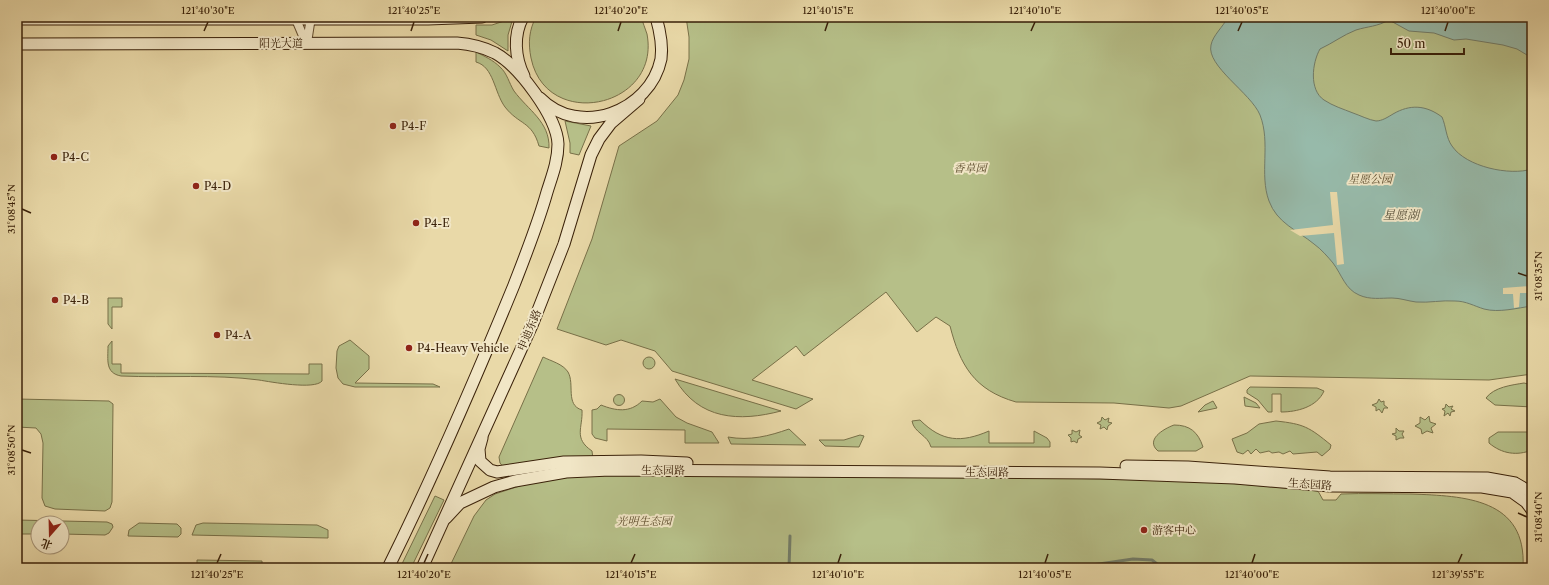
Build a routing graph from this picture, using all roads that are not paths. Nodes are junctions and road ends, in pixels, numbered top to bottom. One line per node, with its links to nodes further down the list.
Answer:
1 (136, 17): 2 (street); 7 (street)
2 (295, 17): 3 (street); 8 (street)
3 (311, 17): 4 (street); 8 (street)
4 (482, 17)
5 (523, 17): 10 (street)
6 (656, 17): 11 (street)
7 (17, 19)
8 (306, 43): 9 (street, 阳光大道); 10 (street, 阳光大道)
9 (17, 44)
10 (529, 86): 11 (street); 16 (street)
11 (639, 98): 12 (street, 申迪东路)
12 (482, 438): 13 (street, 生态园路); 15 (street, 申迪东路)
13 (1532, 493)
14 (1532, 510): 15 (street, 生态园路)
15 (446, 518): 17 (street, 申迪东路)
16 (388, 568)
17 (422, 568)

